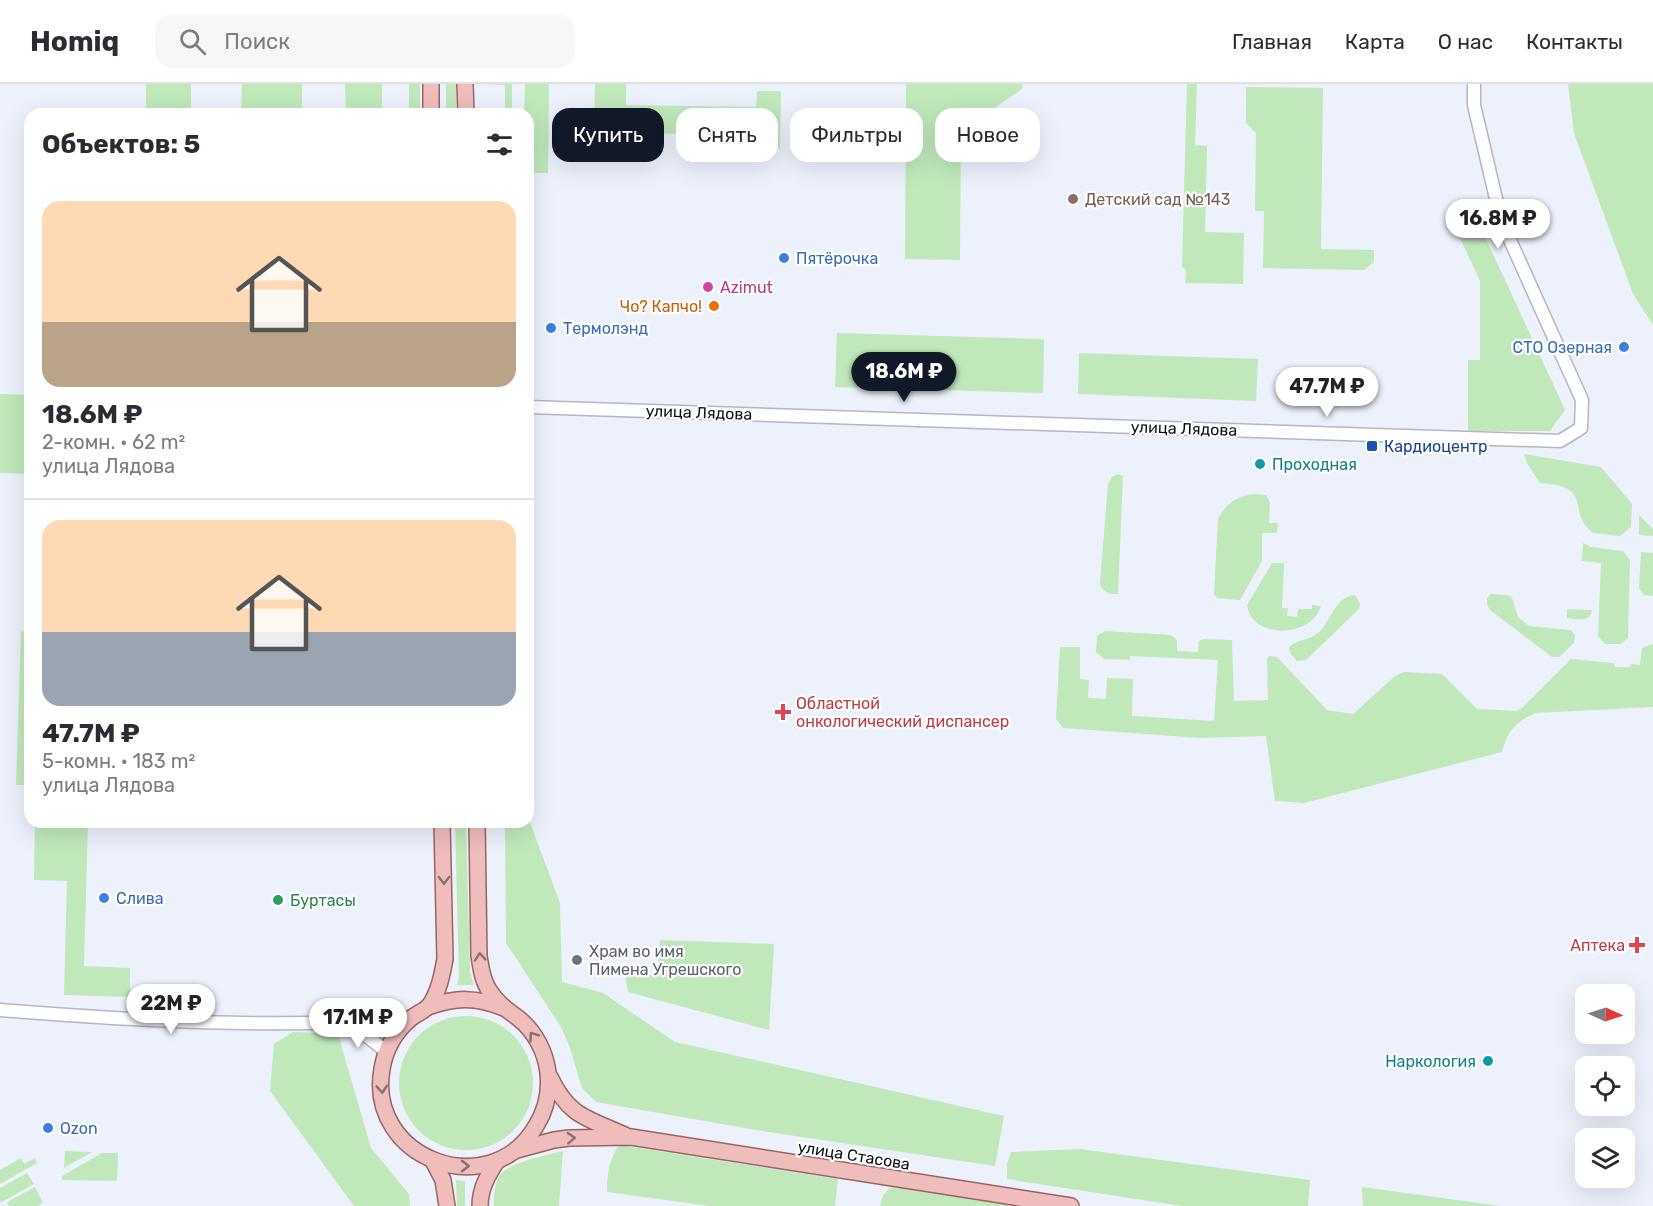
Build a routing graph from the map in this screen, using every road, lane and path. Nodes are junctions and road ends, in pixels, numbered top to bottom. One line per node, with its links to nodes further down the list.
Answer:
1 (431, 84): 4 (main road)
2 (465, 84): 5 (main road)
3 (1474, 84): 6 (street, улица Лядова)
4 (431, 108)
5 (466, 108)
6 (534, 406)
7 (442, 828): 9 (main road, one-way to 9)
8 (477, 828): 10 (main road, one-way to 8)
9 (428, 1007): 10 (main road); 12 (main road)
10 (504, 1008): 15 (main road, one-way to 10)
11 (0, 1010): 13 (street)
12 (411, 1018): 13 (street); 14 (main road)
13 (344, 1023): 14 (street)
14 (387, 1052): 18 (main road, one-way to 18)
15 (548, 1073): 16 (main road, улица Стасова); 17 (main road)
16 (631, 1137): 17 (main road, улица Стасова, one-way to 16); 22 (main road, улица Стасова)
17 (515, 1151): 19 (main road)
18 (433, 1161): 19 (main road, one-way to 19); 20 (main road)
19 (497, 1161): 21 (main road)
20 (447, 1206)
21 (480, 1206)
22 (1071, 1206)

